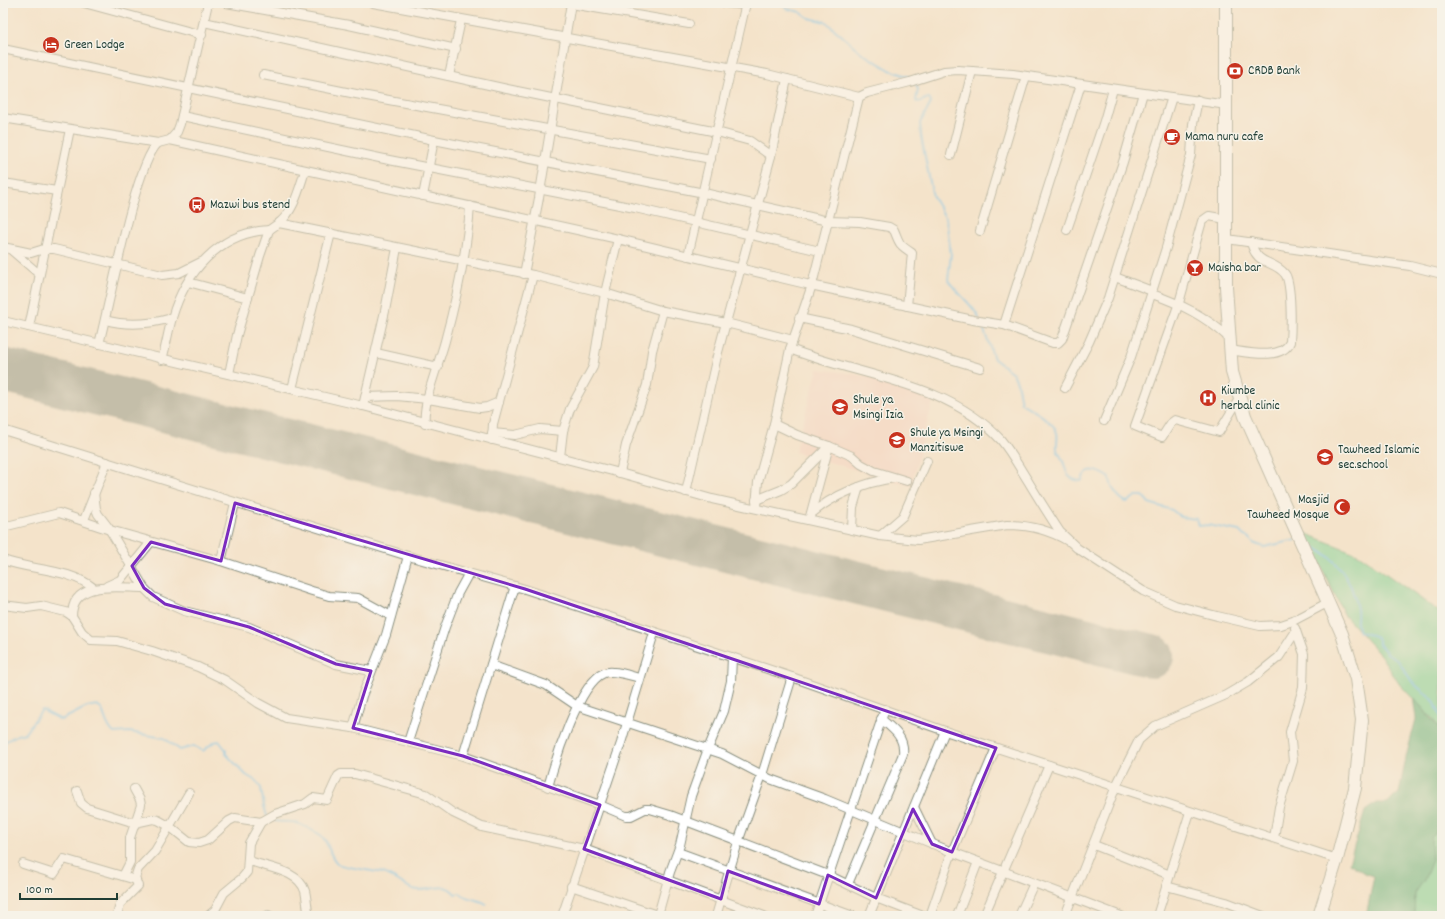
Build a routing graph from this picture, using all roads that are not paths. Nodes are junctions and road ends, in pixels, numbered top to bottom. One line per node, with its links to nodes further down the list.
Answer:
1 (84, 3): 12 (street)
2 (208, 3): 10 (street)
3 (226, 3): 15 (street)
4 (373, 3): 9 (street)
5 (725, 3): 8 (street)
6 (1226, 3): 30 (highway)
7 (571, 4): 11 (street); 13 (street)
8 (746, 4): 16 (street)
9 (461, 20): 13 (street); 15 (street)
10 (204, 22): 12 (street); 19 (street)
11 (689, 24)
12 (202, 35): 23 (street)
13 (566, 39): 16 (street); 28 (street)
14 (3, 49): 23 (street)
15 (456, 49): 19 (street)
16 (732, 68): 21 (street); 35 (street)
17 (972, 70): 20 (street); 26 (street); 40 (street)
18 (264, 75): 33 (street)
19 (450, 76): 28 (street)
20 (1026, 76): 22 (street); 59 (street)
21 (787, 79): 26 (street); 39 (street)
22 (1081, 84): 24 (street); 92 (street)
23 (189, 88): 31 (street); 37 (street)
24 (1113, 89): 25 (street); 58 (street)
25 (1143, 93): 27 (street); 92 (street)
26 (859, 97): 54 (street)
27 (1172, 97): 29 (street); 78 (street)
28 (556, 98): 33 (street); 35 (street)
29 (1198, 100): 30 (street); 81 (street)
30 (1227, 105): 52 (highway)
31 (182, 116): 36 (street); 43 (street)
32 (3, 118): 34 (street)
33 (551, 128): 41 (street); 42 (street)
34 (70, 129): 38 (street); 47 (street)
35 (717, 132): 39 (street); 41 (street)
36 (170, 140): 38 (street); 44 (street)
37 (434, 140): 42 (street); 43 (street)
38 (158, 143): 72 (street)
39 (771, 156): 50 (street)
40 (951, 156)
41 (711, 158): 48 (street)
42 (545, 162): 46 (street); 48 (street)
43 (429, 168): 46 (street); 49 (street)
44 (305, 171): 49 (street); 56 (street)
45 (3, 183): 47 (street)
46 (540, 189): 53 (street); 55 (street)
47 (57, 191): 67 (street)
48 (704, 193): 50 (street); 55 (street)
49 (423, 196): 51 (street)
50 (758, 205): 54 (street); 61 (street)
51 (470, 206): 53 (street); 71 (street)
52 (1226, 219): 63 (highway); 84 (street)
53 (534, 221): 62 (street); 75 (street)
54 (828, 221): 68 (street); 85 (street)
55 (697, 222): 61 (street); 69 (street)
56 (279, 223): 57 (street); 60 (street)
57 (269, 230): 70 (street); 83 (street)
58 (1067, 230)
59 (980, 231)
60 (331, 233): 66 (street); 105 (street)
61 (750, 234): 68 (street); 73 (street)
62 (618, 239): 69 (street); 82 (street)
63 (1227, 239): 64 (street); 94 (highway)
64 (1251, 242): 76 (street); 98 (street)
65 (6, 248): 67 (street); 74 (street)
66 (397, 248): 71 (street); 99 (street)
67 (44, 249): 72 (street); 74 (street)
68 (820, 251): 80 (street)
69 (688, 256): 73 (street)
70 (201, 262): 72 (street); 79 (street)
71 (463, 262): 75 (street); 101 (street)
72 (119, 264): 89 (street)
73 (740, 269): 80 (street); 91 (street)
74 (39, 274): 93 (street)
75 (524, 274): 77 (street)
76 (1442, 274)
77 (533, 275): 82 (street); 109 (street)
78 (1115, 277): 81 (street); 104 (street)
79 (188, 282): 83 (street); 87 (street)
80 (812, 285): 85 (street); 88 (street)
81 (1152, 292): 84 (street); 111 (street)
82 (605, 293): 86 (street); 115 (street)
83 (248, 298): 103 (street)
84 (1179, 304): 94 (street); 108 (street)
85 (907, 306): 92 (street)
86 (663, 310): 91 (street); 121 (street)
87 (172, 318): 89 (street); 100 (street)
88 (799, 318): 95 (street); 102 (street)
89 (105, 320): 96 (street)
90 (3, 321): 93 (street)
91 (726, 323): 95 (street); 125 (street)
92 (1004, 325)
93 (29, 326): 96 (street)
94 (1228, 337): 98 (highway)
95 (793, 340): 97 (street)
96 (99, 344): 100 (street)
97 (790, 349): 113 (street); 135 (street)
98 (1229, 350): 108 (highway)
99 (376, 353): 101 (street); 106 (street)
100 (162, 360): 103 (street)
101 (438, 367): 107 (street)
102 (980, 368)
103 (229, 374): 105 (street)
104 (1065, 388)
105 (292, 389): 110 (street)
106 (366, 397): 107 (street); 110 (street)
107 (428, 399): 109 (street); 112 (street)
108 (1238, 399): 147 (highway)
109 (499, 402): 116 (street)
110 (364, 406): 112 (street)
111 (1104, 421)
112 (425, 424): 116 (street)
113 (774, 424): 117 (street); 128 (street)
114 (3, 430): 120 (street)
115 (563, 431): 116 (street); 118 (street)
116 (492, 436): 118 (street)
117 (829, 446): 122 (street); 128 (street); 129 (street)
118 (560, 457): 121 (street)
119 (927, 461): 134 (street)
120 (106, 462): 126 (street); 127 (street)
121 (620, 472): 125 (street)
122 (895, 478): 123 (street); 124 (street)
123 (908, 481)
124 (859, 487): 129 (street); 133 (street)
125 (686, 492): 128 (street)
126 (94, 493): 130 (street); 132 (street)
127 (235, 503): 137 (street); 139 (street)
128 (756, 504): 129 (street)
129 (810, 517): 133 (street)
130 (84, 520): 131 (street); 132 (street)
131 (3, 527)
132 (110, 530): 136 (street); 140 (street)
133 (852, 530): 134 (street)
134 (880, 536): 135 (street)
135 (1068, 541): 151 (street)
136 (151, 542): 139 (street); 140 (street)
137 (408, 556): 141 (street); 150 (street)
138 (3, 560): 146 (street)
139 (221, 561): 150 (street)
140 (132, 566): 142 (street); 143 (street)
141 (469, 573): 144 (street); 165 (street)
142 (137, 576): 143 (street); 145 (street)
143 (117, 582): 146 (street)
144 (515, 586): 153 (street); 155 (street)
145 (144, 588): 146 (street); 156 (street)
146 (98, 589): 149 (street)
147 (1329, 602): 151 (street); 193 (highway)
148 (3, 605): 149 (street)
149 (72, 616): 163 (street)
150 (391, 616): 156 (street)
151 (1293, 621): 152 (street)
152 (1296, 631): 171 (street); 186 (street)
153 (654, 633): 154 (street); 158 (street)
154 (732, 657): 157 (street); 167 (street)
155 (491, 665): 159 (street); 168 (street)
156 (371, 671): 163 (street)
157 (792, 677): 160 (street); 170 (street)
158 (640, 678): 159 (street); 162 (street)
159 (577, 706): 162 (street); 172 (street)
160 (885, 709): 161 (street); 164 (street)
161 (881, 719): 178 (street); 181 (street)
162 (626, 723): 167 (street); 176 (street)
163 (353, 728): 165 (street)
164 (945, 731): 166 (street); 177 (street)
165 (408, 742): 168 (street)
166 (996, 748): 169 (street); 192 (street)
167 (708, 749): 170 (street); 180 (street)
168 (463, 756): 172 (street)
169 (1049, 765): 171 (street); 198 (street)
170 (762, 775): 178 (street); 187 (street)
171 (1116, 786): 179 (street); 189 (street)
172 (548, 787): 176 (street)
173 (134, 789): 183 (street)
174 (77, 791): 183 (street)
175 (188, 793): 184 (street)
176 (600, 805): 180 (street); 190 (street)
177 (914, 807): 185 (street); 188 (street)
178 (850, 809): 181 (street); 199 (street)
179 (1190, 812): 186 (street); 200 (street)
180 (685, 820): 187 (street); 191 (street)
181 (876, 820): 185 (street); 205 (street)
182 (261, 822): 184 (street); 190 (street); 194 (street)
183 (135, 823): 184 (street); 201 (street)
184 (170, 826): 202 (street)
185 (904, 832): 188 (street); 208 (street)
186 (1274, 838): 193 (street)
187 (738, 842): 197 (street); 199 (street)
188 (932, 844): 192 (street)
189 (1094, 844): 200 (street); 209 (street)
190 (584, 848): 203 (street); 206 (street)
191 (678, 852): 197 (street); 203 (street)
192 (952, 852): 195 (street); 224 (street)
193 (1337, 859): 232 (highway)
194 (248, 860): 214 (street); 215 (street)
195 (978, 862): 198 (street); 225 (street)
196 (23, 864): 201 (street)
197 (728, 871): 210 (street); 211 (street)
198 (1003, 871): 204 (street); 226 (street)
199 (828, 875): 205 (street); 211 (street)
200 (1170, 875): 207 (street)
201 (123, 876): 202 (street)
202 (136, 880): 213 (street)
203 (668, 880): 210 (street); 217 (street)
204 (1034, 883): 209 (street); 227 (street)
205 (848, 884): 208 (street)
206 (572, 886): 216 (street); 217 (street)
207 (1166, 886): 230 (street); 231 (street)
208 (876, 898): 212 (street); 222 (street)
209 (1073, 898): 228 (street); 229 (street)
210 (721, 900): 218 (street); 219 (street)
211 (819, 904): 220 (street); 221 (street)
212 (903, 912): 223 (street)
213 (117, 916)
214 (208, 916)
215 (310, 916)
216 (562, 916)
217 (659, 916)
218 (716, 916)
219 (764, 916)
220 (814, 916)
221 (853, 916)
222 (870, 916)
223 (923, 916)
224 (930, 916)
225 (957, 916)
226 (984, 916)
227 (1019, 916)
228 (1066, 916)
229 (1121, 916)
230 (1157, 916)
231 (1263, 916)
232 (1319, 916)

